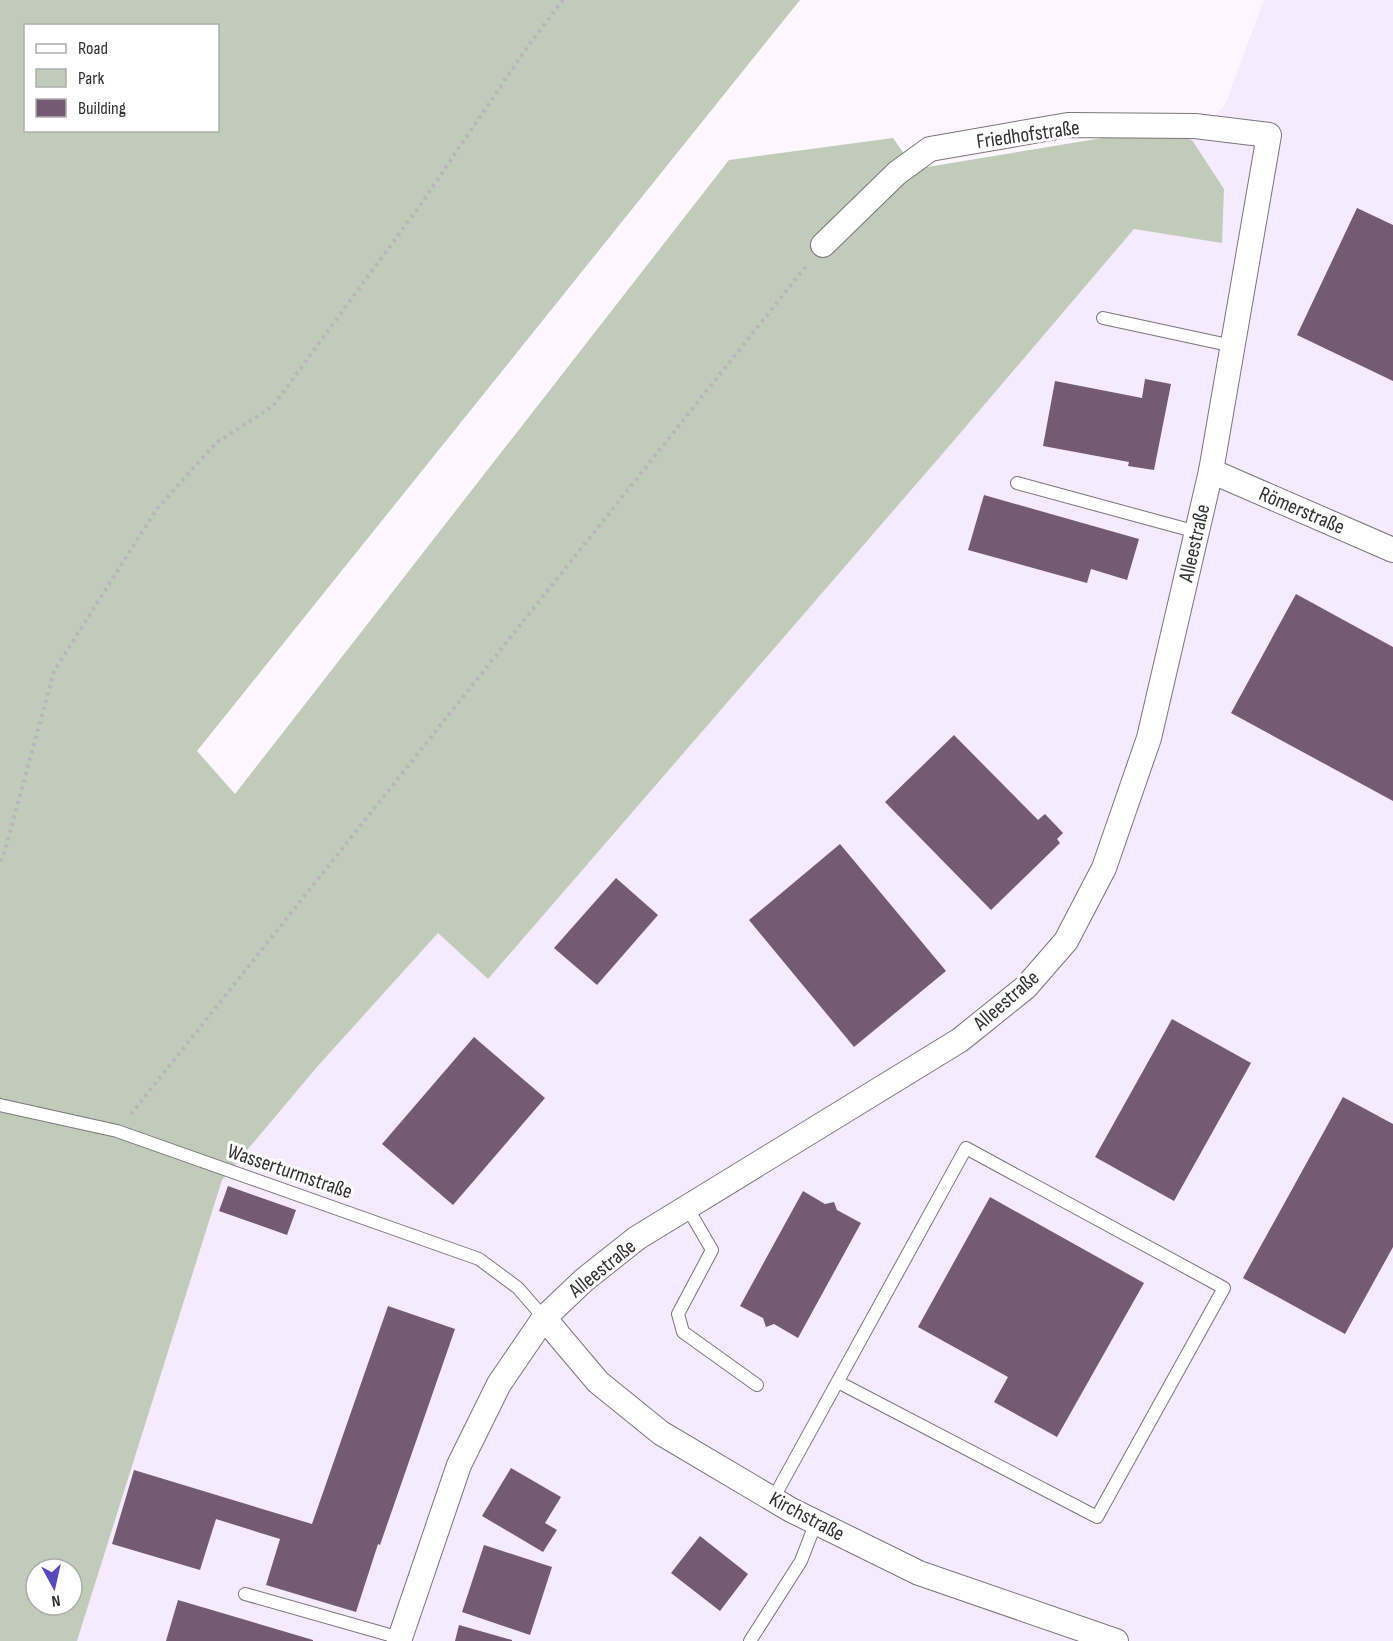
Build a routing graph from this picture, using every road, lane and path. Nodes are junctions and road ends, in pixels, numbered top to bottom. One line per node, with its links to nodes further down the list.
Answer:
1 (563, 0): 10 (path)
2 (1269, 135): 3 (street, Friedhofstraße); 5 (street, Alleestraße)
3 (823, 244): 12 (path)
4 (1103, 318): 5 (lane)
5 (1233, 346): 6 (street, Alleestraße)
6 (1211, 471): 8 (street, Alleestraße); 9 (street, Römerstraße)
7 (1017, 483): 8 (lane)
8 (1197, 532): 13 (street, Alleestraße)
9 (1393, 550)
10 (0, 861)
11 (0, 1105): 12 (lane, Wasserturmstraße)
12 (117, 1131): 14 (lane, Wasserturmstraße)
13 (687, 1207): 14 (street, Alleestraße); 16 (lane)
14 (544, 1318): 17 (street, Kirchstraße); 20 (street, Alleestraße)
15 (838, 1382): 15 (lane); 17 (lane)
16 (757, 1385)
17 (773, 1499): 18 (street, Kirchstraße)
18 (816, 1522): 21 (lane); 22 (street, Kirchstraße)
19 (245, 1594): 20 (lane)
20 (400, 1640)
21 (750, 1641)
22 (1116, 1641)

